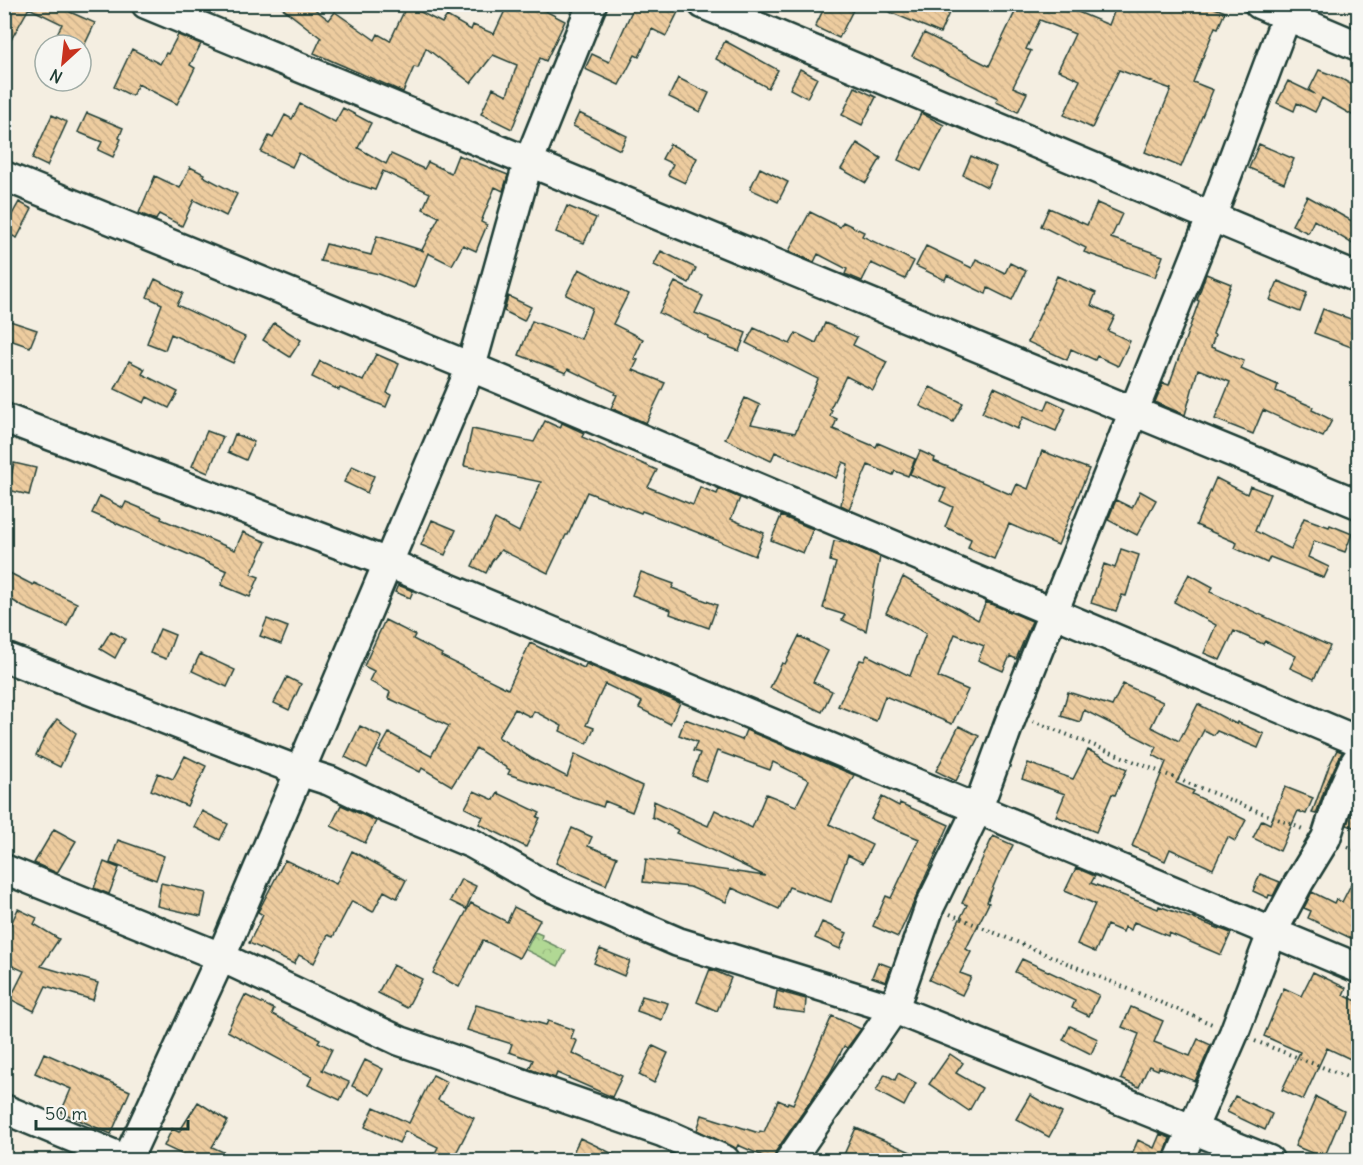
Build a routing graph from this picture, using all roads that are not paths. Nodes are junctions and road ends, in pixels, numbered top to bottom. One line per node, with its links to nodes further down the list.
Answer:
1 (146, 4): 7 (street)
2 (592, 4): 7 (street)
3 (703, 4): 9 (street)
4 (1259, 4): 5 (street)
5 (1289, 10): 6 (street); 9 (street)
6 (1359, 45)
7 (528, 163): 11 (street); 12 (street)
8 (4, 176): 11 (street)
9 (1211, 218): 10 (street); 12 (street)
10 (1359, 278)
11 (471, 366): 15 (street); 16 (street)
12 (1135, 411): 14 (street); 16 (street)
13 (4, 418): 15 (street)
14 (1359, 504)
15 (386, 562): 20 (street); 21 (street)
16 (1053, 613): 18 (street); 21 (street)
17 (4, 657): 20 (street)
18 (1359, 741)
19 (1359, 758): 23 (street)
20 (299, 771): 24 (street); 26 (street)
21 (978, 808): 23 (street); 26 (street)
22 (4, 869): 24 (street)
23 (1272, 933): 25 (street); 28 (street)
24 (221, 957): 29 (street); 30 (street)
25 (1359, 968)
26 (894, 1009): 28 (street); 31 (street)
27 (4, 1109): 29 (street)
28 (1192, 1129): 32 (street); 33 (street)
29 (127, 1161)
30 (724, 1161)
31 (790, 1161)
32 (1179, 1161)
33 (1269, 1161)

